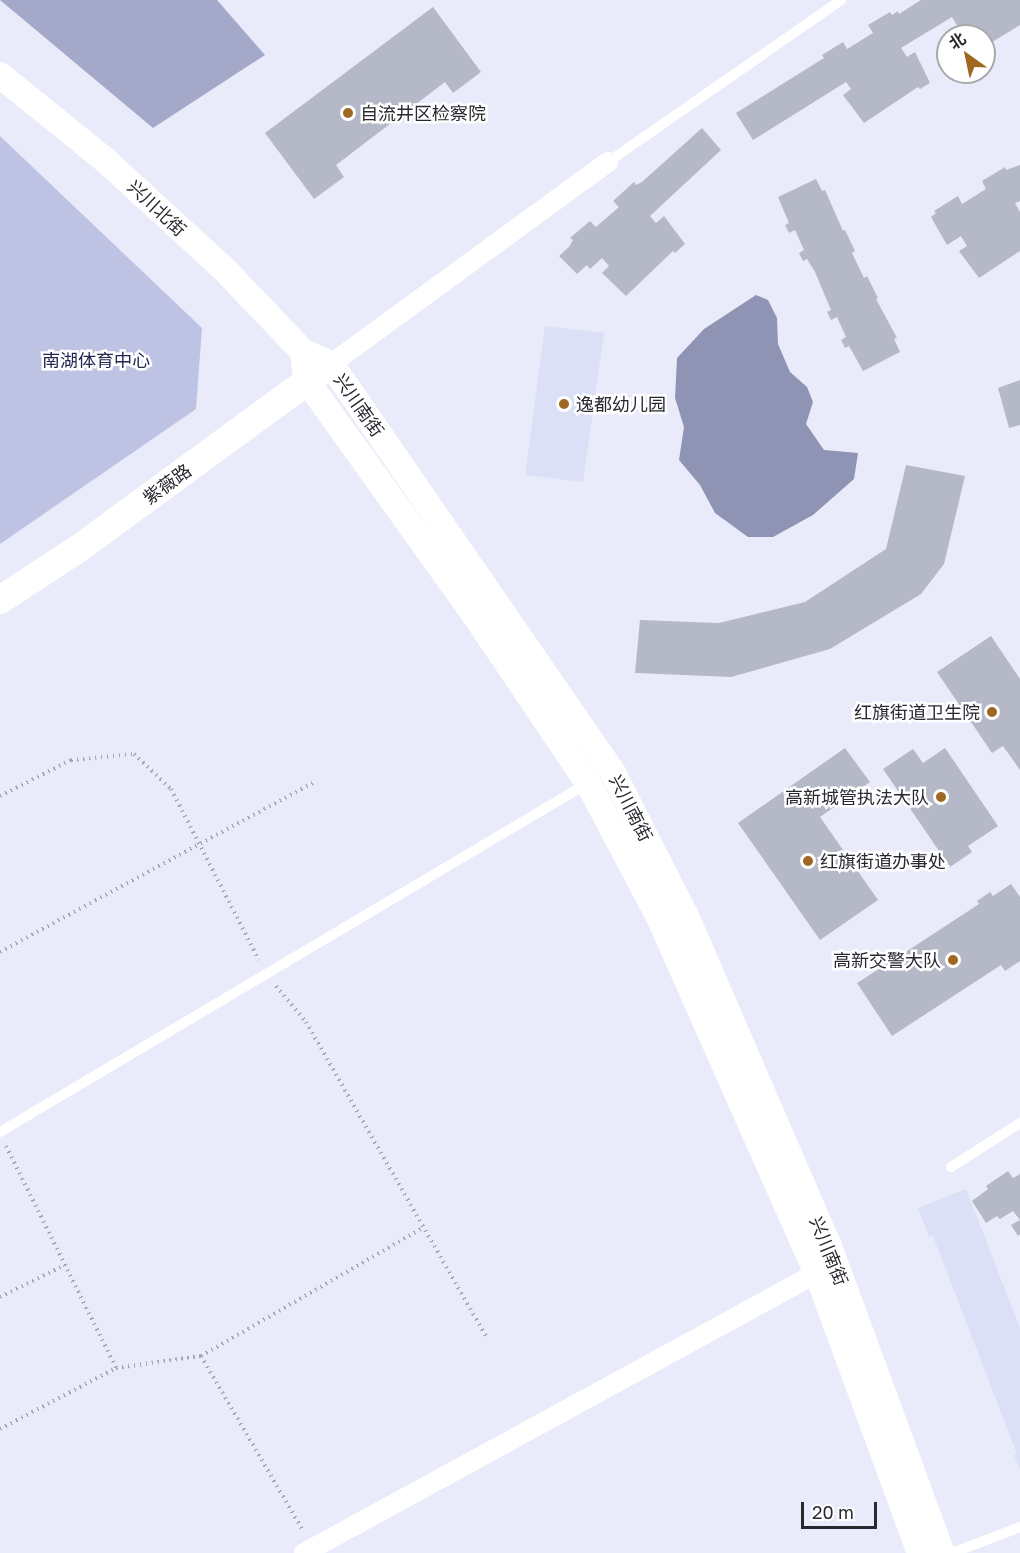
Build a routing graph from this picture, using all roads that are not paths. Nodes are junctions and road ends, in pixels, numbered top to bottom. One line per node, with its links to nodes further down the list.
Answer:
1 (841, 0): 3 (lane)
2 (0, 75): 4 (street, 兴川北街)
3 (608, 162): 5 (street)
4 (303, 352): 5 (street, 兴川南街); 6 (street, 兴川南街)
5 (331, 364): 6 (main road, 紫薇路); 16 (street, 兴川南街)
6 (307, 381): 7 (main road, 紫薇路); 8 (street, 兴川南街)
7 (0, 600)
8 (588, 783): 10 (lane); 12 (street, 兴川南街)
9 (1020, 1123): 11 (lane)
10 (0, 1132)
11 (951, 1167)
12 (817, 1274): 14 (street); 15 (street, 兴川南街)
13 (1020, 1527): 17 (lane)
14 (309, 1551)
15 (920, 1553)
16 (942, 1553)
17 (952, 1553)

